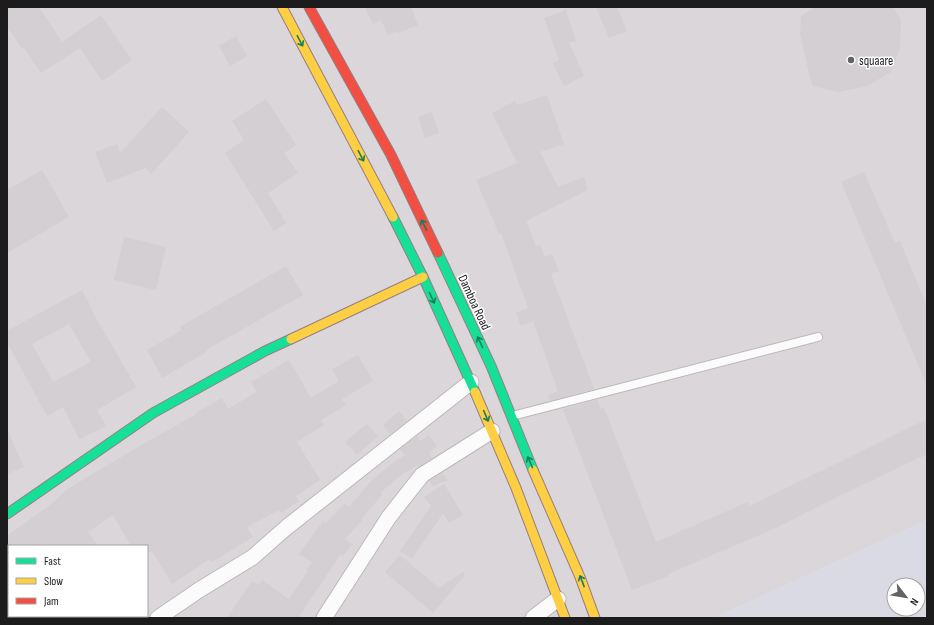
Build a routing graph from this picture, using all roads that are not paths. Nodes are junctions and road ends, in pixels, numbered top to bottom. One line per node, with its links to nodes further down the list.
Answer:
1 (282, 7): 3 (main road, one-way to 3)
2 (309, 7): 6 (main road, Damboa Road, one-way to 2)
3 (422, 276): 5 (main road, one-way to 5); 8 (main road)
4 (818, 337): 6 (lane)
5 (471, 382): 7 (main road, one-way to 7); 10 (street)
6 (512, 416): 14 (main road, Damboa Road, one-way to 6)
7 (492, 431): 9 (main road); 11 (street)
8 (7, 514)
9 (558, 599): 12 (street); 13 (main road)
10 (158, 618)
11 (324, 618)
12 (533, 618)
13 (564, 618)
14 (595, 618)

